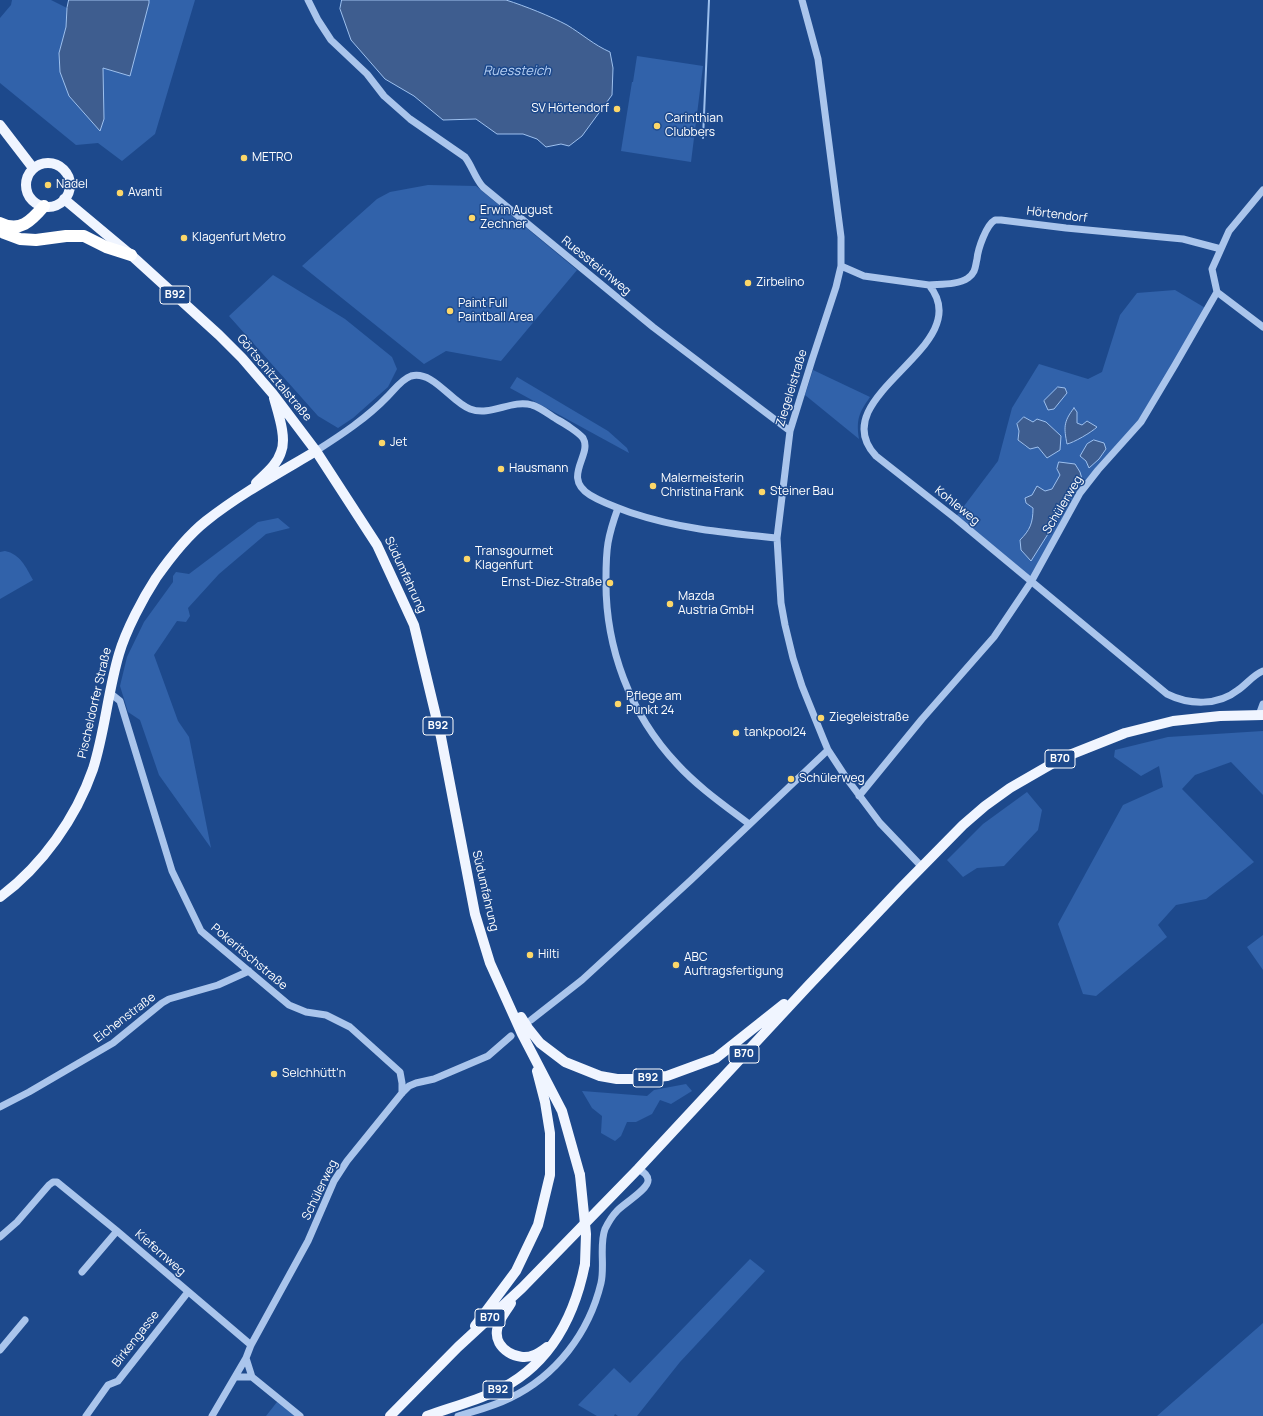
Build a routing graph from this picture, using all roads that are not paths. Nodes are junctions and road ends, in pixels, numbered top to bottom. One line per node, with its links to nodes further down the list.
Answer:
1 (308, 0): 17 (street, Ruessteichweg)
2 (802, 0): 12 (street, Ziegeleistraße)
3 (0, 125): 4 (main road)
4 (33, 168): 6 (main road); 7 (main road)
5 (1263, 190): 10 (street)
6 (64, 200): 7 (main road); 11 (main road, Görtschitztalstraße / B92)
7 (44, 206): 8 (highway)
8 (0, 222)
9 (0, 230): 11 (highway)
10 (1221, 249): 13 (street, Hörtendorf); 14 (street)
11 (130, 255): 16 (main road, Görtschitztalstraße / B92)
12 (841, 266): 13 (street); 17 (street, Ziegeleistraße)
13 (929, 285): 22 (street, Kohleweg)
14 (1217, 292): 15 (street); 22 (street, Schülerweg)
15 (1263, 327)
16 (273, 394): 18 (main road, Görtschitztalstraße / B92); 19 (main road)
17 (790, 430): 21 (street, Ziegeleistraße)
18 (316, 451): 19 (main road, Pischeldorfer Straße); 20 (street); 33 (main road, Südumfahrung / B92)
19 (241, 497): 24 (main road, Pischeldorfer Straße)
20 (618, 508): 21 (street); 29 (street)
21 (777, 538): 27 (street, Ziegeleistraße)
22 (1031, 582): 23 (street, Kohleweg); 28 (street, Schülerweg)
23 (1263, 671)
24 (110, 693): 31 (main road, Pischeldorfer Straße); 32 (street, Pokeritschstraße)
25 (1263, 704): 26 (street)
26 (1261, 715): 30 (main road, B70)
27 (828, 750): 28 (street, Ziegeleistraße); 29 (street)
28 (859, 796): 30 (street, Ziegeleistraße)
29 (749, 824): 35 (street)
30 (922, 867): 34 (main road, B70)
31 (0, 897)
32 (249, 971): 38 (street, Pokeritschstraße); 41 (street, Eichenstraße)
33 (500, 984): 34 (main road, B92); 37 (main road, Südumfahrung / B92)
34 (808, 986): 42 (main road, B70)
35 (531, 1020)
36 (511, 1036): 39 (street, Schülerweg)
37 (533, 1054): 49 (main road, Südumfahrung / B92, bridge); 51 (main road, B92)
38 (400, 1072): 39 (street, Pokeritschstraße); 40 (street)
39 (416, 1082): 40 (street, Schülerweg)
40 (402, 1092): 50 (street, Schülerweg)
41 (0, 1107)
42 (638, 1168): 46 (main road, B70); 61 (street)
43 (117, 1231): 44 (street, Kiefernweg); 45 (street); 47 (street, Kiefernweg)
44 (0, 1237)
45 (82, 1272)
46 (522, 1288): 49 (main road, Südumfahrung / B92); 51 (main road, B70)
47 (188, 1292): 50 (street, Kiefernweg); 56 (street, Birkengasse)
48 (25, 1320): 52 (street)
49 (555, 1341): 60 (main road, Südumfahrung / B92)
50 (251, 1345): 53 (street, Schülerweg)
51 (458, 1347): 59 (main road, B70)
52 (0, 1350)
53 (246, 1358): 54 (street, Schülerweg); 55 (street)
54 (235, 1377): 55 (street); 57 (street, Schülerweg)
55 (252, 1377): 58 (street)
56 (86, 1416)
57 (212, 1416)
58 (300, 1416)
59 (390, 1416)
60 (427, 1416)
61 (458, 1416)

